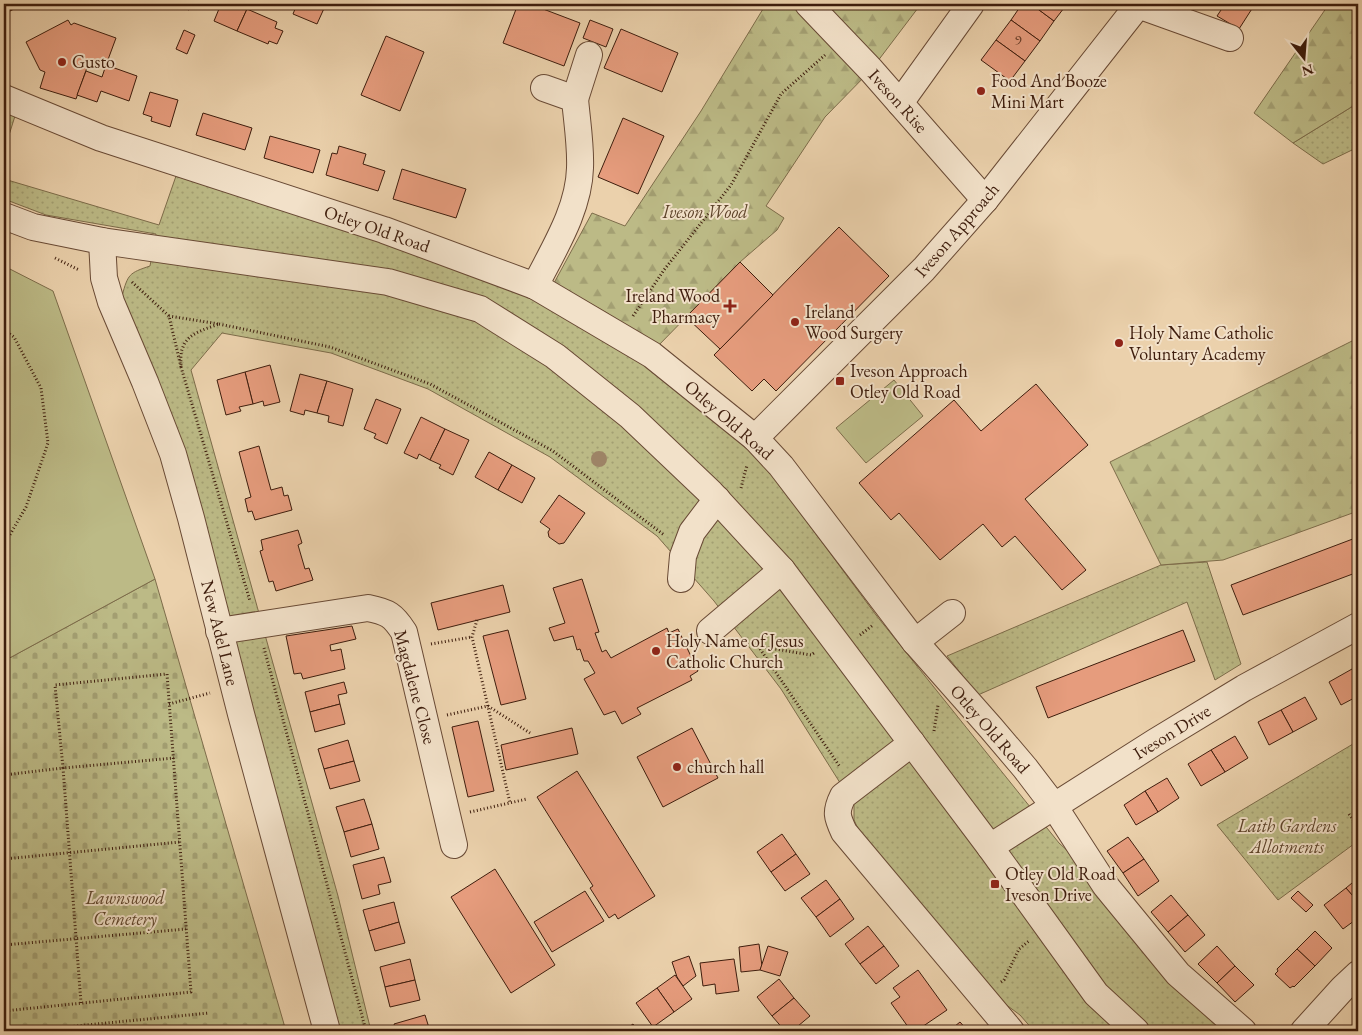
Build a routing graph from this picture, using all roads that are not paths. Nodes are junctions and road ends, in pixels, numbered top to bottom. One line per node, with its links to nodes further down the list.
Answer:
1 (808, 4): 9 (street, Iveson Rise)
2 (971, 4): 9 (street)
3 (1138, 5): 4 (street); 10 (street, Iveson Approach)
4 (1230, 38)
5 (589, 55): 8 (street)
6 (544, 88): 8 (street)
7 (4, 98): 13 (street, Otley Old Road)
8 (575, 99): 13 (street)
9 (900, 103): 10 (street, Iveson Rise)
10 (985, 200): 14 (street, Iveson Approach)
11 (4, 216): 12 (street)
12 (103, 249): 15 (street); 20 (street, New Adel Lane)
13 (535, 286): 14 (street, Otley Old Road)
14 (755, 438): 22 (street, Otley Old Road)
15 (725, 508): 16 (street); 17 (street)
16 (682, 568)
17 (782, 570): 21 (street); 23 (street)
18 (952, 614): 22 (street)
19 (1358, 626): 24 (street, Iveson Drive)
20 (219, 631): 25 (street, Magdalene Close); 28 (street, New Adel Lane)
21 (710, 631)
22 (914, 642): 24 (street, Otley Old Road)
23 (912, 743): 26 (street); 29 (street)
24 (1054, 806): 26 (street, Iveson Drive); 31 (street, Otley Old Road)
25 (454, 845)
26 (990, 847): 30 (street)
27 (1358, 974): 32 (street)
28 (327, 1031)
29 (1011, 1031)
30 (1136, 1031)
31 (1243, 1031)
32 (1304, 1031)

